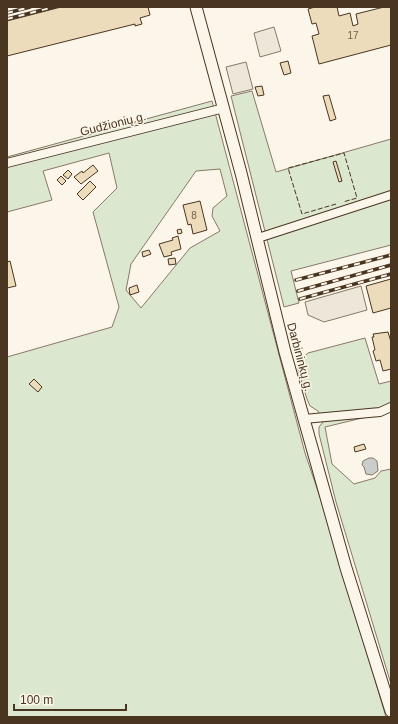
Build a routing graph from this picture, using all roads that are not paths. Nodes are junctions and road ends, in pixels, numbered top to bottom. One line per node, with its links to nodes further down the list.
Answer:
1 (196, 7): 2 (main road, Darbininkų g.)
2 (224, 108): 3 (street, Gudžionių g.); 5 (main road, Darbininkų g.)
3 (7, 163)
4 (391, 195): 5 (street)
5 (258, 238): 7 (main road, Darbininkų g.)
6 (391, 407): 7 (street)
7 (304, 419): 8 (main road, Darbininkų g.)
8 (391, 711)

